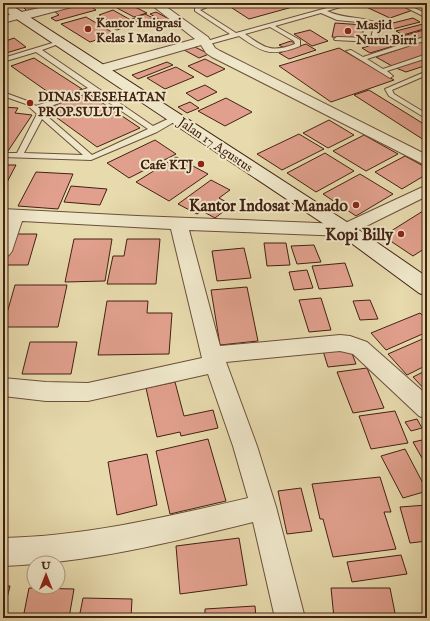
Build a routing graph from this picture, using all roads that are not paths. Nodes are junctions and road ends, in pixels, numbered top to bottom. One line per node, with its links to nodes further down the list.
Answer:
1 (75, 3): 8 (street)
2 (154, 3): 18 (street)
3 (214, 3): 14 (lane)
4 (350, 3): 7 (lane)
5 (400, 3): 9 (lane)
6 (3, 5): 8 (street, Jalan 17 Agustus)
7 (322, 11): 13 (lane); 16 (lane)
8 (21, 16): 11 (street); 17 (street, Jalan 17 Agustus)
9 (427, 16)
10 (415, 17): 12 (lane)
11 (3, 20)
12 (427, 23)
13 (270, 25): 14 (lane); 14 (lane)
14 (238, 34): 18 (lane)
15 (427, 38): 22 (lane)
16 (337, 39)
17 (61, 42): 19 (lane); 24 (street, Jalan 17 Agustus)
18 (205, 42): 24 (street); 37 (street)
19 (37, 50): 23 (lane); 28 (lane)
20 (349, 51): 22 (lane)
21 (427, 56): 25 (lane)
22 (362, 59): 25 (lane)
23 (3, 60)
24 (102, 69): 32 (street, Jalan 17 Agustus)
25 (382, 71): 27 (lane)
26 (427, 73): 31 (lane)
27 (390, 76)
28 (93, 88): 30 (lane); 33 (lane)
29 (3, 94): 30 (lane)
30 (37, 112): 35 (lane); 36 (lane)
31 (427, 117)
32 (177, 118): 33 (lane); 41 (street, Jalan 17 Agustus)
33 (154, 130): 36 (lane)
34 (3, 155): 35 (lane)
35 (19, 156): 36 (lane)
36 (91, 158)
37 (427, 161)
38 (427, 190): 41 (street)
39 (9, 215): 40 (street); 42 (street)
40 (179, 224): 41 (street); 44 (street)
41 (346, 230): 43 (street, Jalan 17 Agustus)
42 (3, 251)
43 (427, 288)
44 (214, 359): 45 (street); 46 (street); 47 (street)
45 (3, 387)
46 (427, 409)
47 (263, 506): 48 (street); 49 (street)
48 (3, 552)
49 (290, 618)

